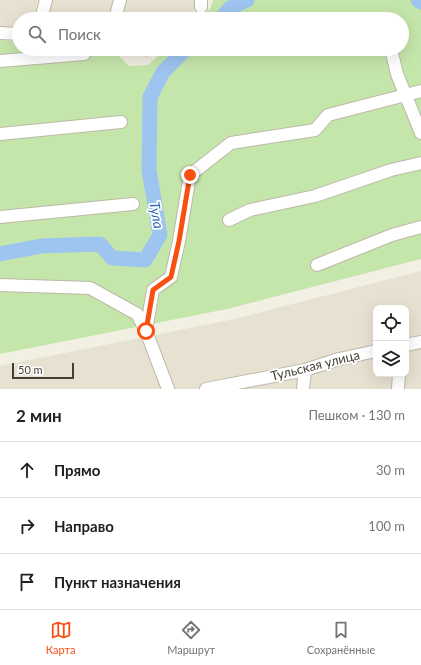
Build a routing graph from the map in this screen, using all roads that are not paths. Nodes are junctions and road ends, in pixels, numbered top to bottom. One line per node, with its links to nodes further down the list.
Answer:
1 (46, 0): 3 (street)
2 (120, 0): 4 (street)
3 (43, 12)
4 (117, 12)
5 (0, 32): 6 (street)
6 (12, 33)
7 (60, 56): 9 (street)
8 (392, 56): 11 (street)
9 (0, 61)
10 (421, 91): 11 (street)
11 (406, 95): 13 (street); 22 (street)
12 (121, 122): 14 (street)
13 (421, 133)
14 (0, 134)
15 (421, 163): 18 (street)
16 (133, 204): 17 (street)
17 (0, 217)
18 (229, 220)
19 (421, 227): 20 (street)
20 (317, 265)
21 (0, 285): 22 (street)
22 (146, 331): 28 (street)
23 (421, 342): 24 (street)
24 (409, 344)
25 (373, 352): 26 (street, Тульская улица)
26 (305, 370): 29 (street, Тульская улица); 30 (street)
27 (399, 377): 31 (street)
28 (168, 389)
29 (206, 389)
30 (304, 389)
31 (398, 389)

